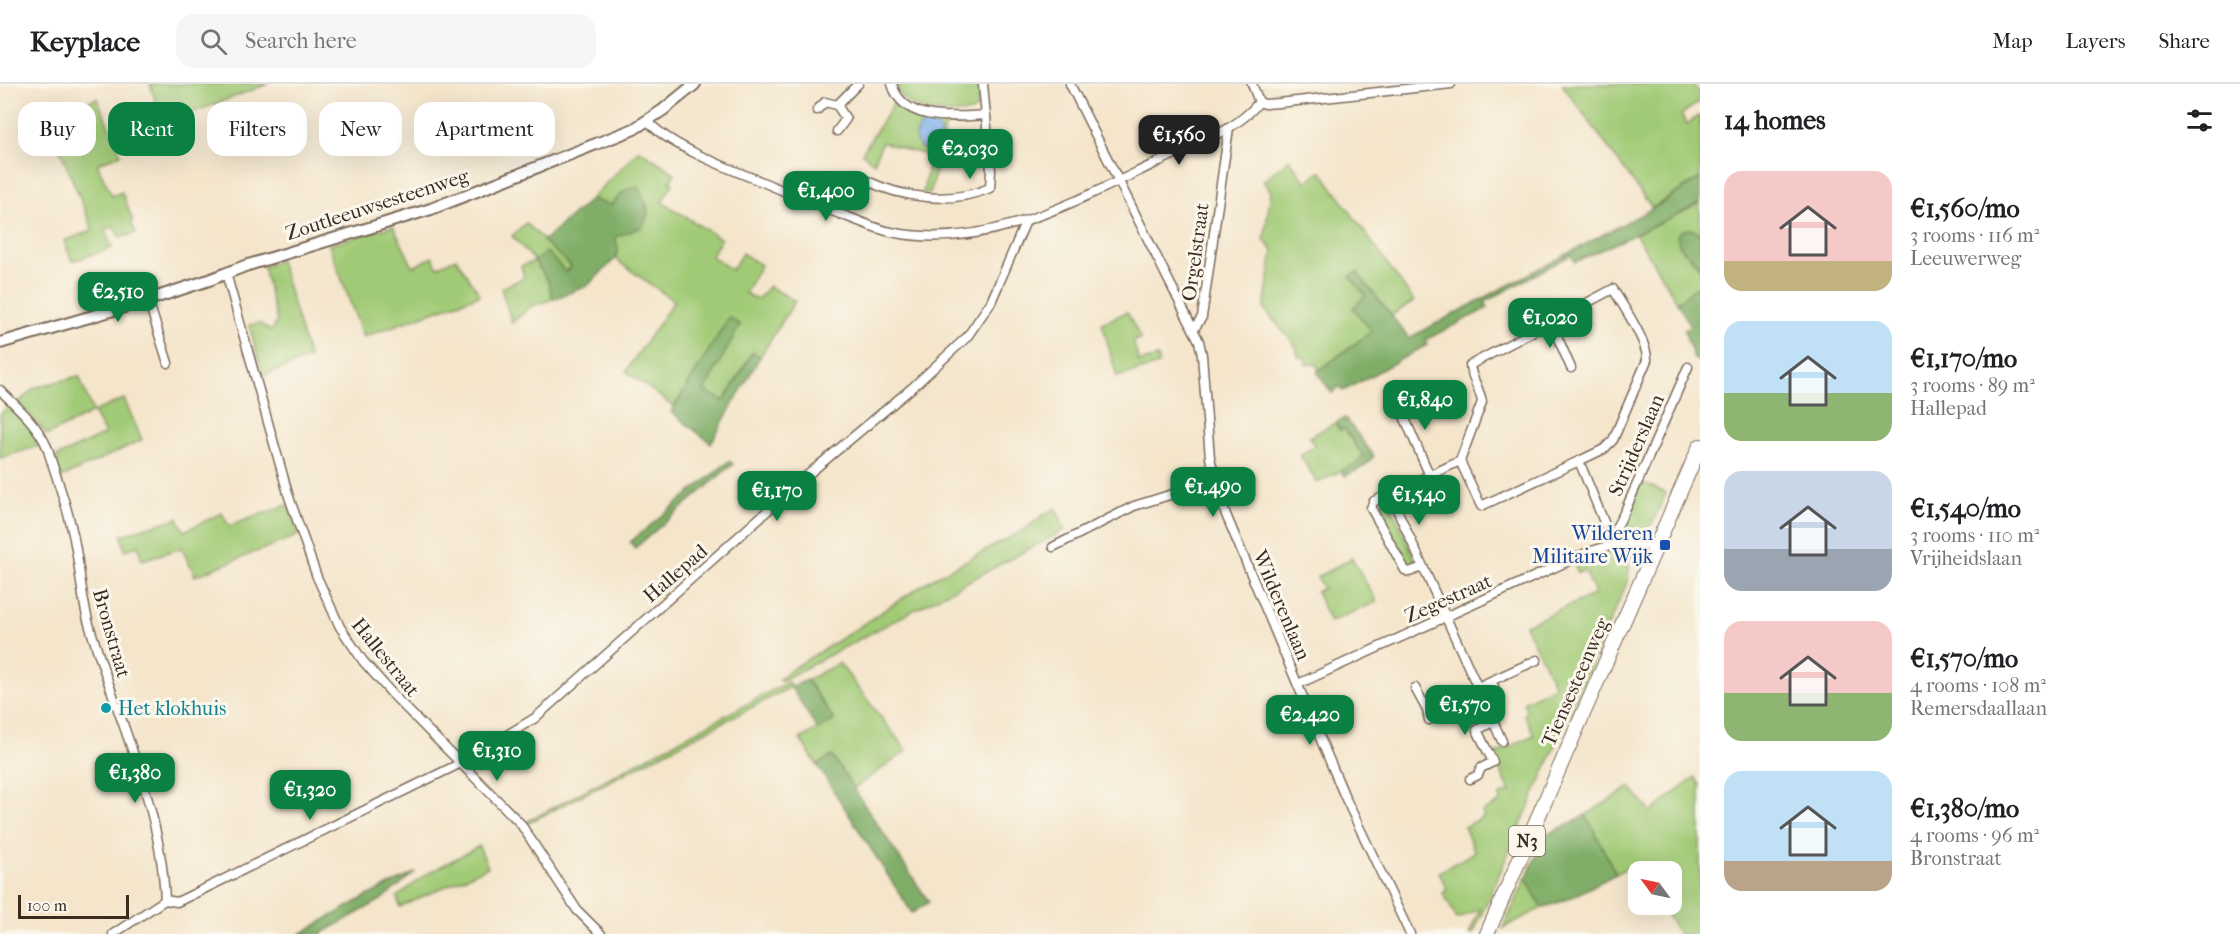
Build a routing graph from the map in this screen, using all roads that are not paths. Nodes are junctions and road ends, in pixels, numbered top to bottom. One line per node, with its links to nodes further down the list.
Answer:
1 (695, 84): 12 (street, Zoutleeuwsesteenweg)
2 (858, 84): 9 (street)
3 (891, 84): 11 (street)
4 (983, 84): 11 (street)
5 (1070, 84): 16 (street, Wilderenlaan)
6 (1252, 84): 8 (street)
7 (1451, 84): 8 (street)
8 (1259, 102): 13 (street)
9 (837, 105): 10 (street); 14 (street)
10 (817, 110)
11 (985, 115): 15 (street)
12 (648, 122): 17 (street); 18 (street, Zoutleeuwsesteenweg)
13 (1229, 128): 16 (street); 21 (street, Orgelstraat)
14 (837, 131)
15 (864, 180)
16 (1118, 181): 17 (street); 21 (street, Wilderenlaan)
17 (1026, 221): 50 (street, Hallepad)
18 (226, 273): 19 (street, Zoutleeuwsesteenweg); 50 (street, Hallestraat)
19 (148, 300): 22 (street, Zoutleeuwsesteenweg); 23 (street)
20 (1551, 322): 25 (street); 29 (street, Strijderslaan); 30 (street, Strijderslaan)
21 (1194, 329): 32 (street, Wilderenlaan)
22 (0, 343)
23 (168, 363)
24 (1688, 367): 34 (street, Strijderslaan)
25 (1571, 368)
26 (0, 390): 52 (street, Bronstraat)
27 (1396, 398): 31 (street)
28 (1700, 446): 36 (main road, Tiensesteenweg / N3)
29 (1460, 460): 30 (street); 31 (street)
30 (1579, 461): 34 (street)
31 (1429, 474): 33 (street)
32 (1215, 481): 35 (street); 42 (street, Wilderenlaan)
33 (1390, 494): 38 (street); 38 (street)
34 (1612, 540): 36 (street, Zegestraat); 37 (street); 39 (street, Zegestraat)
35 (1053, 547)
36 (1655, 548): 37 (main road, Tiensesteenweg / N3)
37 (1649, 563): 56 (main road, Tiensesteenweg / N3)
38 (1423, 567): 39 (street)
39 (1446, 617): 42 (street, Zegestraat); 43 (street)
40 (1537, 660): 41 (street)
41 (1491, 681): 43 (street); 45 (street)
42 (1298, 684): 55 (street, Wilderenlaan)
43 (1477, 687): 46 (street); 48 (street)
44 (1415, 688): 46 (street)
45 (1499, 697)
46 (1427, 710): 47 (street)
47 (1429, 720)
48 (1493, 722): 49 (street); 51 (street)
49 (1502, 741)
50 (459, 764): 52 (street); 54 (street, Hallestraat)
51 (1470, 779)
52 (165, 900): 53 (street)
53 (113, 934)
54 (601, 934)
55 (1410, 934)
56 (1487, 934)

